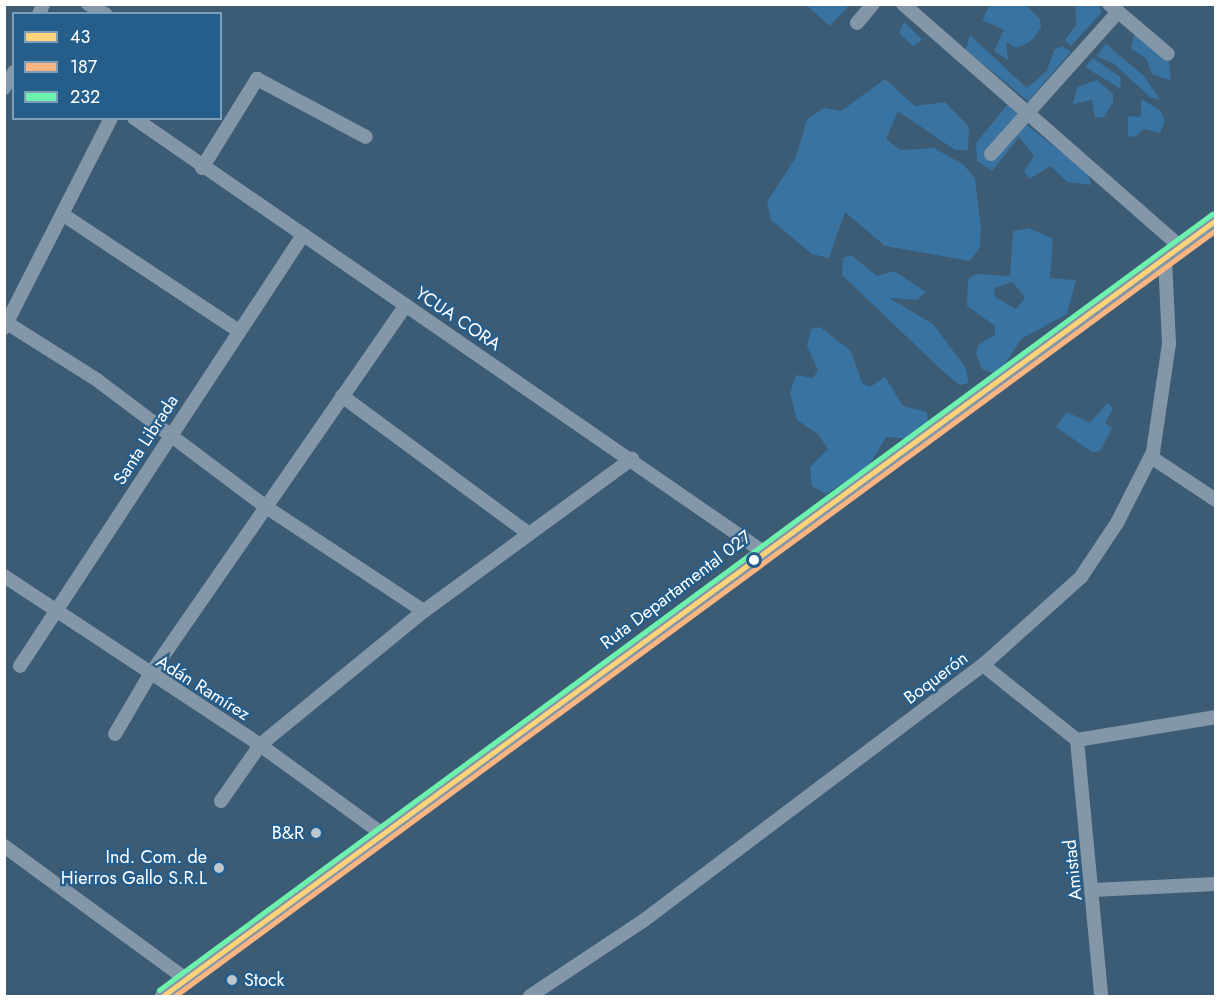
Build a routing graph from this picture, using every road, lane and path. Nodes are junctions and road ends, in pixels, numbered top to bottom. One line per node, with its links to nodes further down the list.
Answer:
1 (88, 4): 5 (street)
2 (873, 4): 6 (street)
3 (903, 4): 8 (street)
4 (1113, 8): 7 (street); 8 (street)
5 (102, 12)
6 (857, 23)
7 (1168, 54)
8 (1027, 113): 12 (street); 17 (street)
9 (110, 120): 14 (street)
10 (137, 120): 13 (street, YCUA CORA)
11 (366, 137): 13 (street)
12 (991, 154)
13 (202, 168): 16 (street, YCUA CORA)
14 (65, 216): 20 (street); 21 (street)
15 (1215, 220): 17 (main road, Ruta Departamental 027)
16 (303, 235): 19 (street, YCUA CORA); 21 (street, Santa Librada)
17 (1181, 247): 18 (main road, Ruta Departamental 027)
18 (1165, 260): 24 (street, Boquerón); 29 (main road, Ruta Departamental 027)
19 (406, 305): 22 (street); 25 (street, YCUA CORA)
20 (6, 325): 23 (street)
21 (237, 330): 23 (street, Santa Librada)
22 (342, 396): 27 (street); 28 (street)
23 (171, 435): 27 (street); 31 (street, Santa Librada)
24 (1151, 457): 26 (street); 33 (street, Boquerón)
25 (632, 459): 28 (street); 29 (street, YCUA CORA)
26 (1215, 500)
27 (266, 507): 32 (street); 35 (street)
28 (529, 534): 32 (street)
29 (762, 551): 41 (main road, Ruta Departamental 027)
30 (4, 576): 31 (street, Adán Ramírez)
31 (54, 611): 34 (street, Santa Librada); 35 (street, Adán Ramírez)
32 (424, 611): 39 (street)
33 (983, 665): 38 (street); 47 (street, Boquerón)
34 (20, 666)
35 (149, 676): 37 (street); 39 (street, Adán Ramírez)
36 (1215, 717): 38 (street)
37 (115, 734)
38 (1077, 740): 44 (street, Amistad)
39 (260, 745): 40 (street); 41 (street, Adán Ramírez)
40 (221, 801)
41 (381, 833): 45 (main road, Ruta Departamental 027)
42 (4, 846): 45 (street)
43 (1215, 884): 44 (street)
44 (1093, 890): 48 (street, Amistad)
45 (186, 979): 46 (main road, Ruta Departamental 027)
46 (163, 996)
47 (530, 996)
48 (1101, 996)

